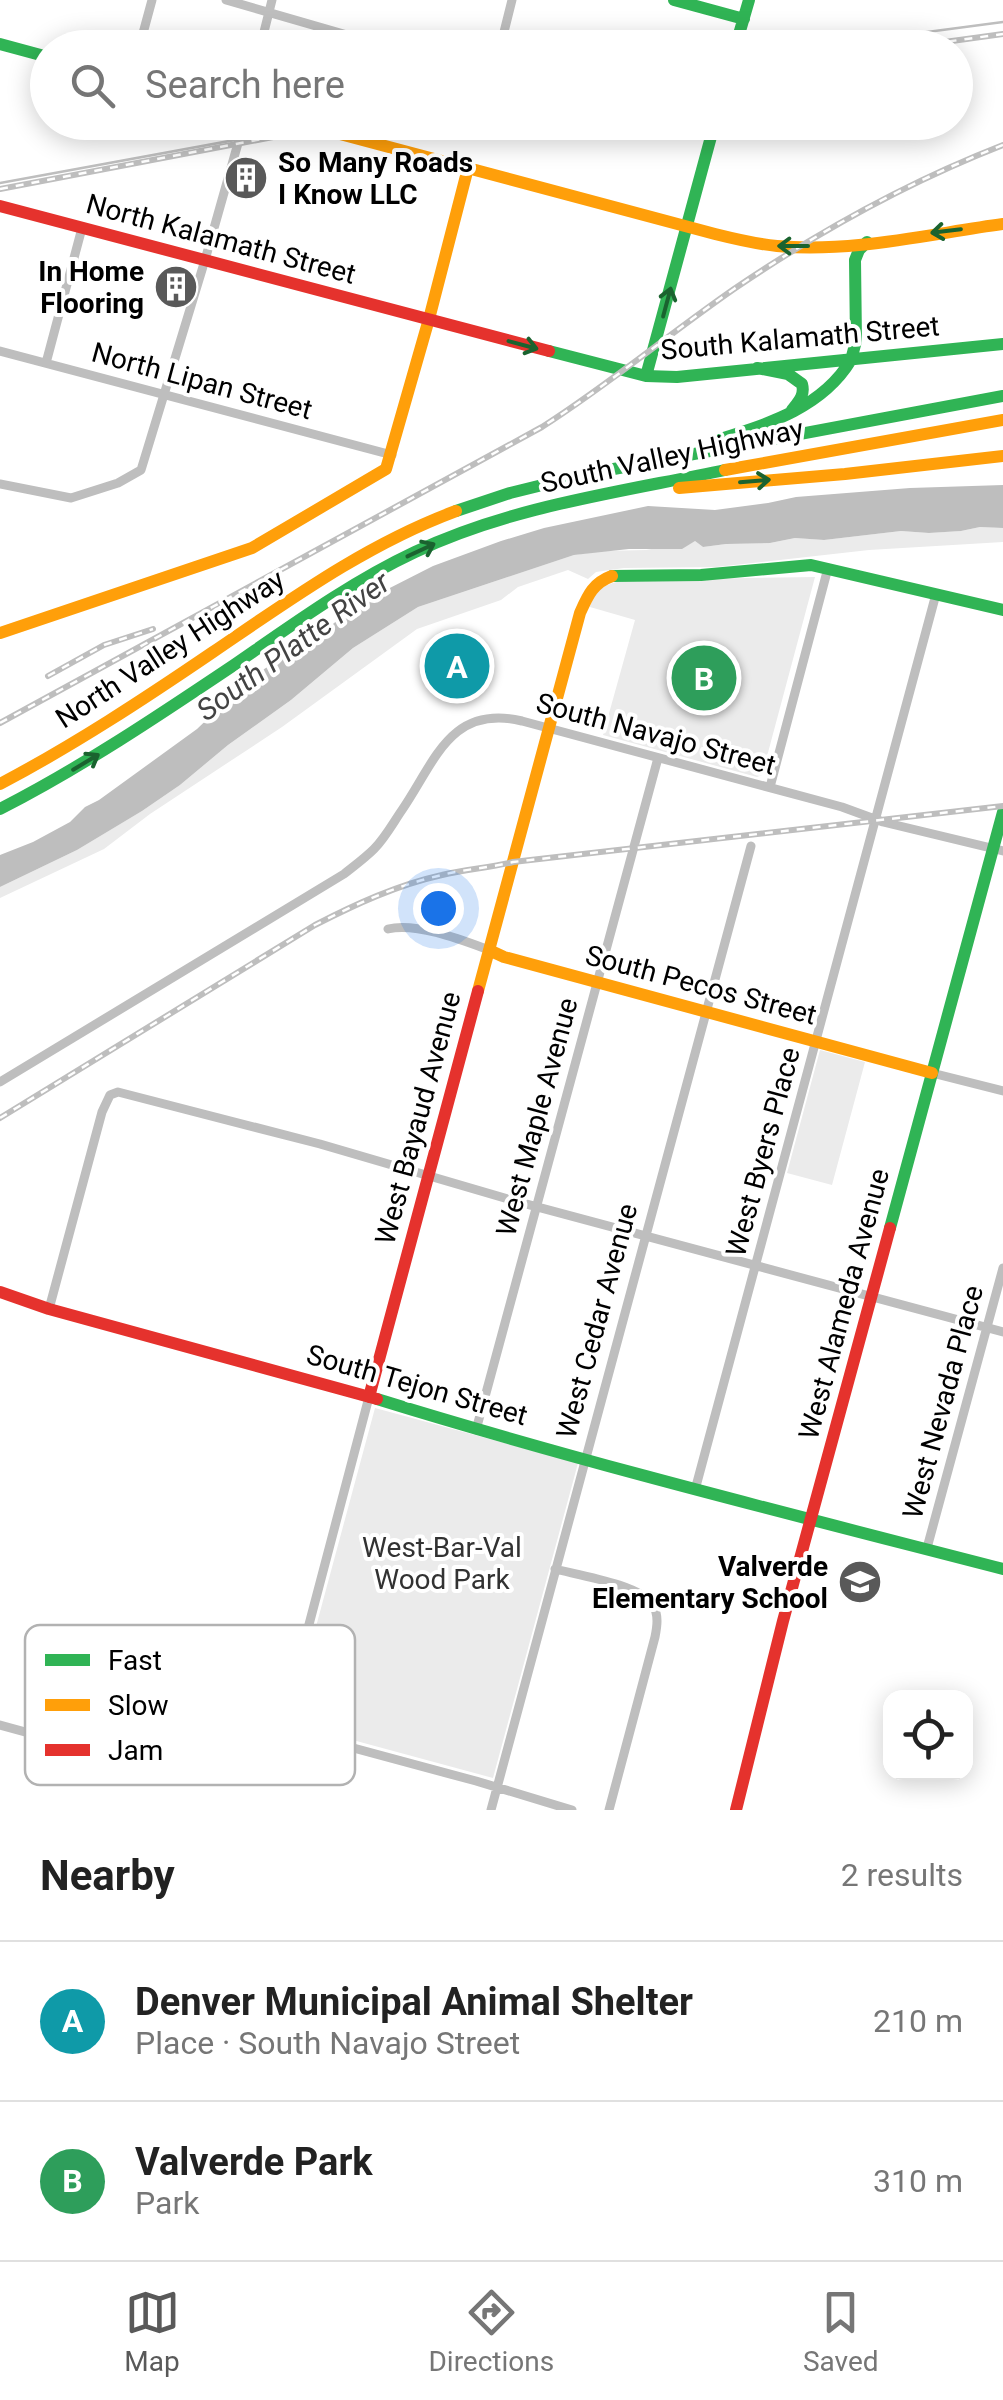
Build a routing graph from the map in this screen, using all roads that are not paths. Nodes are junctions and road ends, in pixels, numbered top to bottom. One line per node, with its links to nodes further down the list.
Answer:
1 (152, 0): 9 (street)
2 (226, 0): 7 (street)
3 (272, 0): 7 (street)
4 (512, 0): 12 (street)
5 (674, 0): 8 (main road)
6 (748, 0): 8 (main road)
7 (268, 12): 10 (street); 11 (street)
8 (744, 19): 13 (main road)
9 (144, 30)
10 (264, 30)
11 (330, 30)
12 (504, 30)
13 (741, 30)
14 (0, 44): 15 (main road)
15 (30, 52)
16 (239, 140): 25 (street)
17 (363, 140): 19 (main road)
18 (710, 140): 22 (main road)
19 (468, 168): 22 (main road); 26 (main road)
20 (0, 206): 23 (main road, North Kalamath Street)
21 (1003, 224): 24 (main road, one-way to 24)
22 (688, 226): 24 (main road, one-way to 22); 32 (main road, one-way to 22)
23 (82, 228): 25 (main road, North Kalamath Street); 30 (street)
24 (869, 241): 29 (main road)
25 (205, 260): 26 (main road, North Kalamath Street); 33 (street)
26 (429, 320): 32 (main road, South Kalamath Street, one-way to 32); 37 (main road)
27 (1003, 344): 29 (main road, South Kalamath Street)
28 (0, 351): 30 (street, North Lipan Street)
29 (852, 360): 31 (main road, South Kalamath Street); 35 (main road)
30 (46, 363): 33 (street, North Lipan Street)
31 (756, 368): 32 (main road, South Kalamath Street); 35 (main road)
32 (646, 376)
33 (166, 393): 37 (street, North Lipan Street); 40 (street)
34 (1003, 393): 39 (main road, South Valley Highway)
35 (788, 413): 39 (main road)
36 (1003, 422): 41 (main road, South Valley Highway)
37 (392, 455): 47 (main road)
38 (1003, 456): 41 (main road, one-way to 38)
39 (639, 463): 42 (main road, South Valley Highway)
40 (0, 484)
41 (589, 499): 44 (main road, South Valley Highway, one-way to 41)
42 (364, 553): 50 (main road, North Valley Highway)
43 (828, 568): 45 (main road); 48 (main road, West Bayaud Avenue); 51 (street)
44 (363, 580): 52 (main road, North Valley Highway, one-way to 44)
45 (936, 594): 46 (main road); 54 (street, West Byers Place)
46 (1003, 610)
47 (0, 634)
48 (549, 729): 49 (street, South Navajo Street); 58 (main road, West Bayaud Avenue); 63 (street, South Navajo Street)
49 (658, 758): 51 (street, South Navajo Street); 59 (street, West Maple Avenue)
50 (0, 784)
51 (770, 788): 54 (street, South Navajo Street)
52 (0, 808)
53 (1003, 812): 56 (main road, West Alameda Avenue)
54 (876, 820): 56 (street, South Navajo Street); 61 (street, West Byers Place)
55 (751, 846): 60 (street, West Cedar Avenue)
56 (998, 850): 62 (main road, West Alameda Avenue)
57 (388, 929): 58 (street, South Pecos Street)
58 (489, 950): 59 (main road, South Pecos Street); 65 (main road, West Bayaud Avenue)
59 (596, 982): 60 (main road, South Pecos Street); 66 (street, West Maple Avenue)
60 (706, 1012): 61 (main road, South Pecos Street); 67 (street, West Cedar Avenue)
61 (816, 1042): 62 (main road, South Pecos Street); 68 (street, West Byers Place)
62 (932, 1072): 64 (street, South Pecos Street); 71 (main road, West Alameda Avenue)
63 (0, 1082)
64 (1003, 1092)
65 (428, 1175): 66 (street); 72 (street); 75 (main road, West Bayaud Avenue)
66 (536, 1207): 67 (street); 76 (street, West Maple Avenue)
67 (645, 1236): 68 (street); 77 (street, West Cedar Avenue)
68 (755, 1265): 71 (street); 78 (street, West Byers Place)
69 (1003, 1268): 73 (street, West Nevada Place)
70 (0, 1292): 72 (main road, South Tejon Street)
71 (872, 1297): 73 (street); 79 (main road, West Alameda Avenue)
72 (49, 1309): 75 (main road, South Tejon Street)
73 (987, 1328): 74 (street); 80 (street, West Nevada Place)
74 (1003, 1332)
75 (370, 1397): 76 (main road, South Tejon Street); 83 (street, West Bayaud Avenue)
76 (476, 1430): 77 (main road, South Tejon Street)
77 (586, 1460): 78 (main road, South Tejon Street); 82 (street, West Cedar Avenue)
78 (695, 1490): 79 (main road, South Tejon Street)
79 (811, 1519): 80 (main road, South Tejon Street); 91 (main road, West Alameda Avenue)
80 (928, 1548): 81 (main road, South Tejon Street)
81 (1003, 1568)
82 (555, 1569): 87 (street, West Cedar Avenue); 90 (street)
83 (309, 1625)
84 (0, 1726): 85 (street, West Bayaud Avenue)
85 (25, 1733)
86 (355, 1750): 87 (street)
87 (496, 1788): 88 (street, West Cedar Avenue); 89 (street)
88 (490, 1810)
89 (572, 1810)
90 (609, 1810)
91 (736, 1810)

